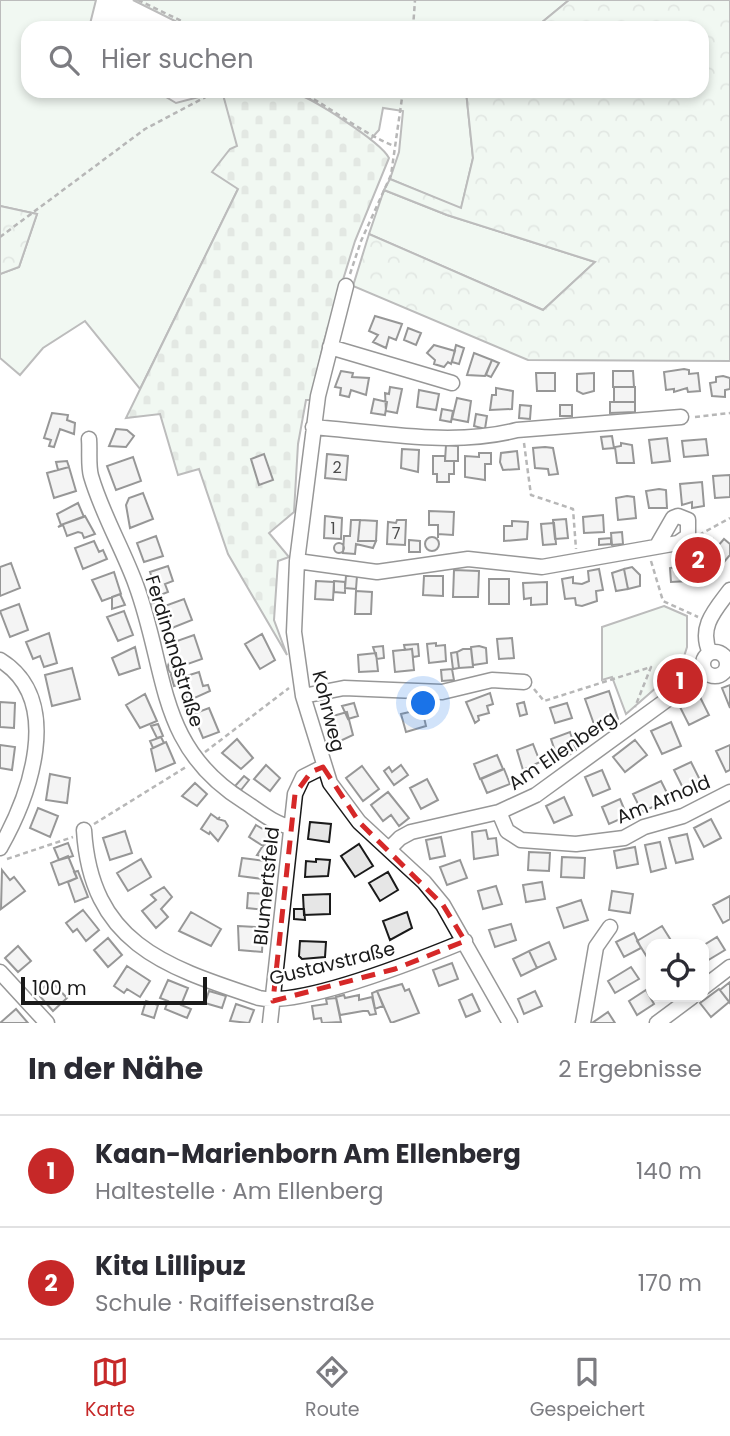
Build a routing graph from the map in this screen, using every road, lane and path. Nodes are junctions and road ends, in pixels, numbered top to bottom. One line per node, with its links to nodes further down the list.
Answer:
1 (138, 0): 3 (path)
2 (415, 0): 4 (path)
3 (182, 21)
4 (414, 21)
5 (203, 98): 9 (path)
6 (313, 98): 8 (path)
7 (402, 98): 8 (path)
8 (394, 146): 10 (path)
9 (0, 237)
10 (346, 285): 11 (street, Kohrweg)
11 (330, 347): 12 (street); 15 (street, Kohrweg)
12 (452, 383)
13 (730, 413): 14 (path)
14 (681, 417): 16 (street)
15 (313, 426): 16 (street); 22 (street, Kohrweg)
16 (523, 430): 23 (path)
17 (89, 439): 40 (street, Ferdinandstraße)
18 (730, 518): 19 (path)
19 (688, 536): 20 (street); 20 (street)
20 (658, 544): 23 (street)
21 (650, 558): 25 (path)
22 (297, 561): 23 (street); 30 (street, Kohrweg)
23 (578, 563)
24 (730, 590): 26 (street)
25 (699, 618)
26 (709, 653): 27 (street, Am Ellenberg); 29 (street)
27 (728, 655): 29 (street, Am Ellenberg)
28 (0, 660): 44 (street)
29 (705, 672): 33 (street, Am Ellenberg)
30 (300, 679): 32 (street, Kohrweg); 34 (path)
31 (524, 682): 32 (street); 33 (path)
32 (303, 696): 36 (street, Kohrweg)
33 (639, 721): 38 (street, Am Ellenberg)
34 (202, 754)
35 (187, 765): 39 (path)
36 (323, 766): 40 (street, Blumertsfeld); 43 (street, Kohrweg)
37 (730, 792): 38 (street, Am Arnold)
38 (499, 812): 43 (street, Am Ellenberg)
39 (100, 820)
40 (291, 827): 50 (street, Blumertsfeld)
41 (84, 830): 50 (street, Gustavstraße)
42 (69, 840): 44 (path)
43 (390, 848): 46 (street, Kohrweg)
44 (2, 854)
45 (610, 927): 55 (street)
46 (465, 941): 50 (street, Gustavstraße); 54 (street, Kohrweg)
47 (730, 967): 49 (street)
48 (0, 972): 52 (street)
49 (709, 983)
50 (273, 1001): 53 (street, Blumertsfeld)
51 (685, 1002): 56 (street)
52 (47, 1023)
53 (270, 1023)
54 (510, 1023)
55 (583, 1023)
56 (657, 1023)

